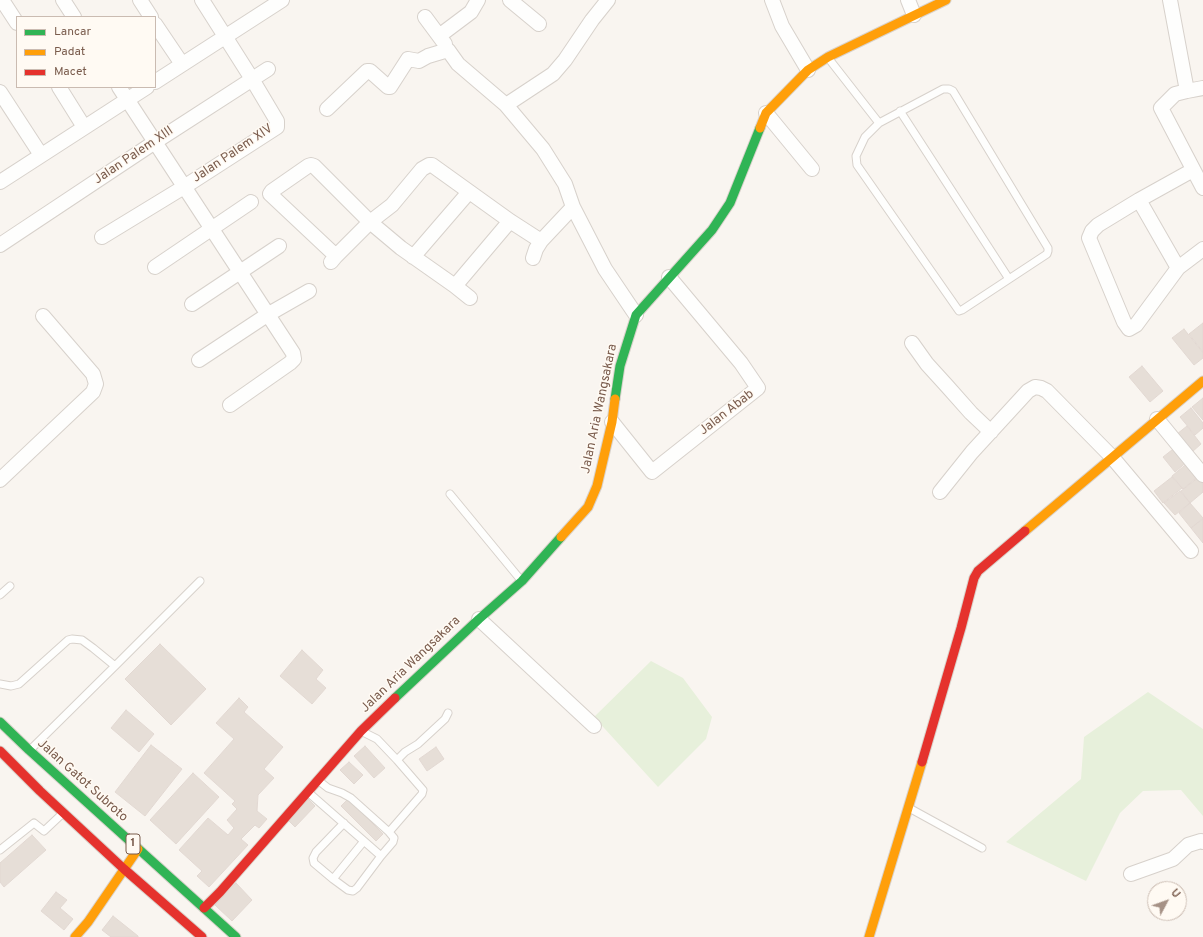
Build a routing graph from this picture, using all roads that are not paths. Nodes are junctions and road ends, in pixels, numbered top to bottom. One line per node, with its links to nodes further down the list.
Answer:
1 (2, 0): 18 (street)
2 (63, 0): 15 (street)
3 (140, 0): 16 (street)
4 (202, 0): 21 (street, Jalan Palem XIV)
5 (282, 0): 13 (street)
6 (478, 0): 22 (street)
7 (510, 0): 19 (street)
8 (608, 0): 37 (street)
9 (772, 0): 27 (street)
10 (908, 0): 14 (street)
11 (946, 0): 14 (main road, Jalan Aria Wangsakara)
12 (1170, 0): 34 (street)
13 (266, 4): 21 (street)
14 (914, 15): 24 (main road, Jalan Aria Wangsakara)
15 (73, 16)
16 (150, 16)
17 (425, 17): 22 (street)
18 (16, 21)
19 (538, 24)
20 (156, 25): 25 (street)
21 (225, 36): 25 (street); 28 (street, Jalan Palem XIV)
22 (440, 36): 23 (street)
23 (448, 50): 37 (street); 38 (street)
24 (828, 57): 27 (main road, Jalan Aria Wangsakara); 41 (lane)
25 (182, 64): 29 (street)
26 (268, 69): 28 (street, Jalan Palem XIII)
27 (808, 70): 40 (main road, Jalan Aria Wangsakara)
28 (252, 79): 43 (street, Jalan Palem XIII); 48 (street, Jalan Palem XIV)
29 (156, 81)
30 (59, 88): 42 (street)
31 (120, 88): 36 (street)
32 (144, 88): 36 (street)
33 (1203, 88): 34 (street)
34 (1187, 90): 46 (street)
35 (0, 92): 44 (street)
36 (127, 99): 42 (street); 43 (street)
37 (506, 105): 53 (street)
38 (327, 109)
39 (900, 112): 41 (lane); 68 (lane); 68 (lane)
40 (766, 113): 45 (street); 67 (main road, Jalan Aria Wangsakara)
41 (879, 123): 68 (lane)
42 (84, 127): 44 (street)
43 (155, 142): 48 (street); 59 (street, Jalan Palem XIII)
44 (41, 155): 47 (street)
45 (812, 169)
46 (1193, 170): 49 (street); 51 (street)
47 (0, 182)
48 (184, 187): 56 (street); 57 (street, Jalan Palem XIV)
49 (1203, 188)
50 (470, 192): 54 (street); 55 (street); 62 (street)
51 (1139, 200): 65 (street); 65 (street)
52 (251, 202): 56 (street)
53 (573, 207): 58 (street); 74 (street)
54 (510, 221): 58 (street); 69 (street)
55 (370, 222): 55 (street); 62 (street)
56 (211, 228): 64 (street); 66 (street)
57 (102, 238)
58 (541, 241): 63 (street)
59 (0, 245)
60 (280, 246): 66 (street)
61 (1203, 249): 65 (street)
62 (413, 258): 69 (street)
63 (533, 258)
64 (155, 267)
65 (1178, 268)
66 (240, 272): 72 (street); 73 (street)
67 (669, 276): 74 (main road, Jalan Aria Wangsakara); 81 (street, Jalan Abab)
68 (1009, 279)
69 (455, 286): 71 (street)
70 (309, 290): 73 (street)
71 (470, 298)
72 (192, 304)
73 (267, 315): 77 (street); 79 (street)
74 (636, 315): 81 (main road, Jalan Aria Wangsakara)
75 (42, 316): 85 (street)
76 (912, 343): 82 (street)
77 (199, 360)
78 (1203, 381): 80 (main road)
79 (230, 405)
80 (1157, 419): 83 (main road); 84 (street)
81 (612, 422): 90 (main road, Jalan Aria Wangsakara)
82 (990, 432): 83 (street); 86 (street)
83 (1112, 457): 88 (street); 105 (main road)
84 (1203, 475)
85 (0, 480)
86 (940, 492)
87 (450, 494): 90 (lane)
88 (1191, 551)
89 (200, 581): 94 (lane)
90 (522, 581): 93 (main road, Jalan Aria Wangsakara)
91 (10, 586): 92 (lane)
92 (0, 596)
93 (479, 619): 98 (street); 99 (main road, Jalan Aria Wangsakara)
94 (115, 666): 95 (lane); 100 (lane)
95 (0, 684)
96 (448, 713): 102 (lane)
97 (0, 722): 100 (main road, Jalan Gatot Subroto / 1)
98 (594, 726)
99 (361, 731): 102 (lane); 103 (main road, Jalan Aria Wangsakara)
100 (29, 750): 112 (main road, Jalan Gatot Subroto / 1)
101 (0, 751): 106 (main road, 1)
102 (397, 760): 108 (lane)
103 (318, 780): 104 (main road, Jalan Aria Wangsakara); 108 (lane)
104 (307, 792): 107 (lane); 118 (main road, Jalan Aria Wangsakara)
105 (910, 808): 111 (lane); 122 (main road)
106 (63, 813): 113 (lane); 115 (main road, 1)
107 (344, 823): 109 (lane); 117 (lane)
108 (389, 832): 114 (lane)
109 (364, 841): 114 (lane); 117 (lane)
110 (1203, 842): 116 (street)
111 (982, 848)
112 (138, 849): 115 (main road); 118 (main road, Jalan Gatot Subroto / 1)
113 (0, 850)
114 (381, 856): 117 (lane)
115 (124, 869): 119 (main road); 120 (main road, 1)
116 (1131, 874)
117 (333, 879)
118 (204, 908): 121 (main road, Jalan Gatot Subroto / 1)
119 (76, 937)
120 (202, 937)
121 (236, 937)
122 (869, 937)

